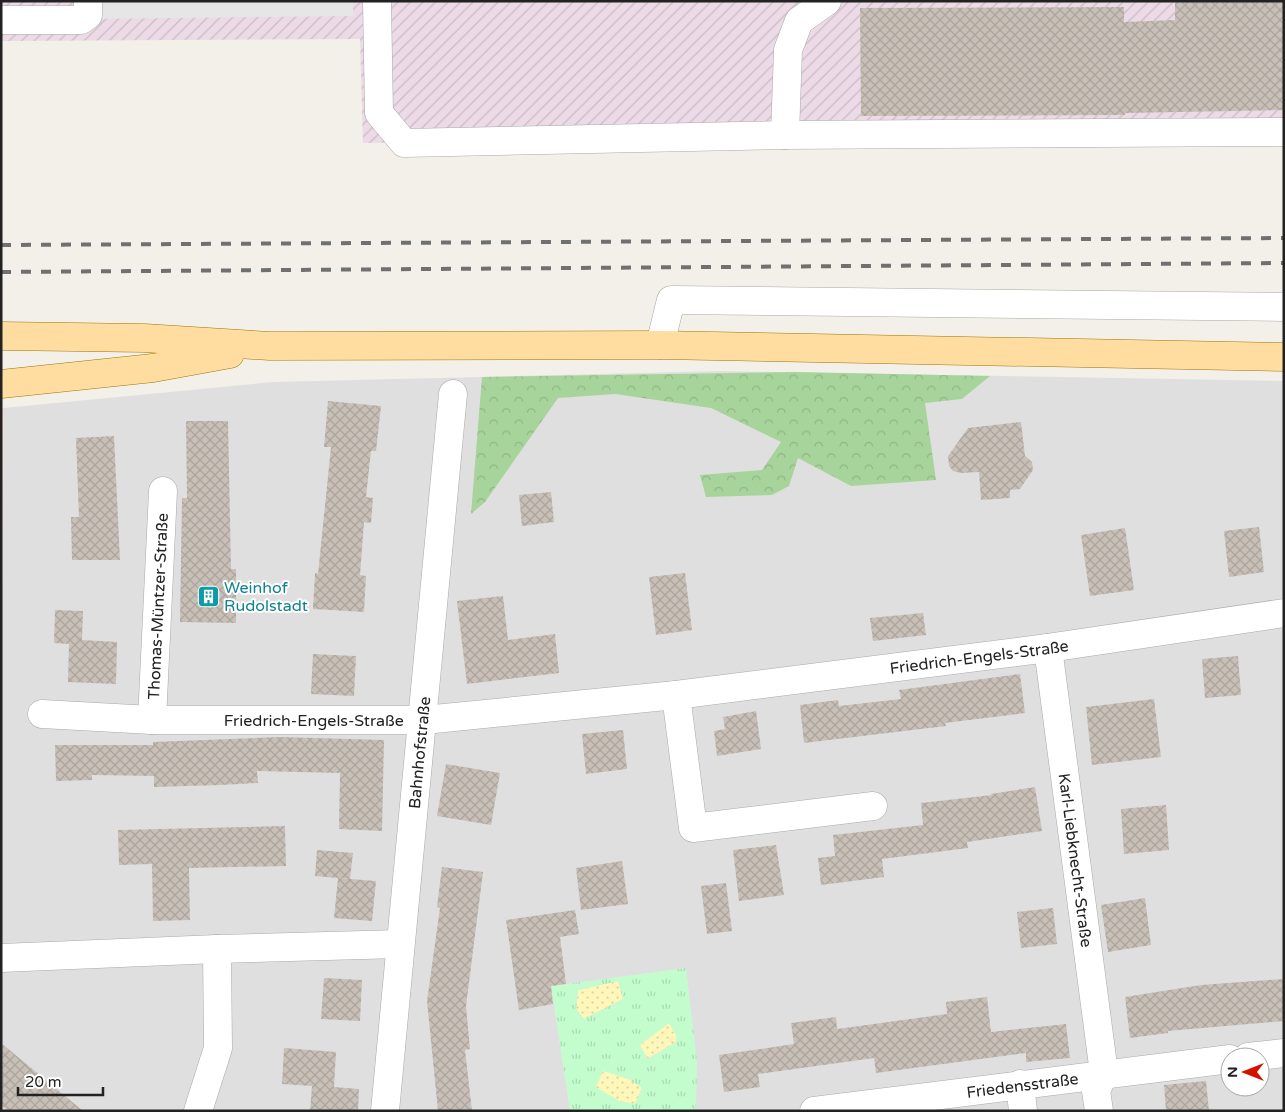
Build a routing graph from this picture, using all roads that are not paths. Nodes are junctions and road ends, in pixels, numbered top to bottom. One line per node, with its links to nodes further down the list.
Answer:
1 (88, 1): 4 (street)
2 (377, 1): 6 (street)
3 (827, 1): 6 (street)
4 (1, 20)
5 (1284, 132): 6 (street)
6 (785, 135)
7 (1284, 307): 9 (street)
8 (1, 336): 10 (main road)
9 (660, 345): 10 (main road); 11 (main road)
10 (270, 346): 12 (main road)
11 (1284, 356)
12 (1, 384)
13 (453, 394): 20 (street, Bahnhofstraße)
14 (163, 492): 19 (street, Thomas-Müntzer-Straße)
15 (1284, 613): 16 (street, Friedrich-Engels-Straße)
16 (1048, 648): 17 (street, Friedrich-Engels-Straße); 28 (street, Karl-Liebknecht-Straße)
17 (676, 695): 20 (street, Friedrich-Engels-Straße); 21 (street)
18 (42, 714): 19 (street, Friedrich-Engels-Straße)
19 (152, 720): 20 (street, Friedrich-Engels-Straße)
20 (424, 720): 22 (street, Bahnhofstraße)
21 (873, 806)
22 (400, 944): 23 (street); 31 (street, Bahnhofstraße)
23 (217, 949): 24 (street); 30 (street)
24 (1, 958)
25 (1284, 1053): 26 (street)
26 (1270, 1055)
27 (1220, 1060): 28 (street, Friedensstraße)
28 (1104, 1073): 29 (street, Friedensstraße); 34 (street)
29 (1020, 1084): 32 (street, Friedensstraße); 33 (street)
30 (198, 1111)
31 (385, 1111)
32 (814, 1111)
33 (1023, 1111)
34 (1099, 1111)

